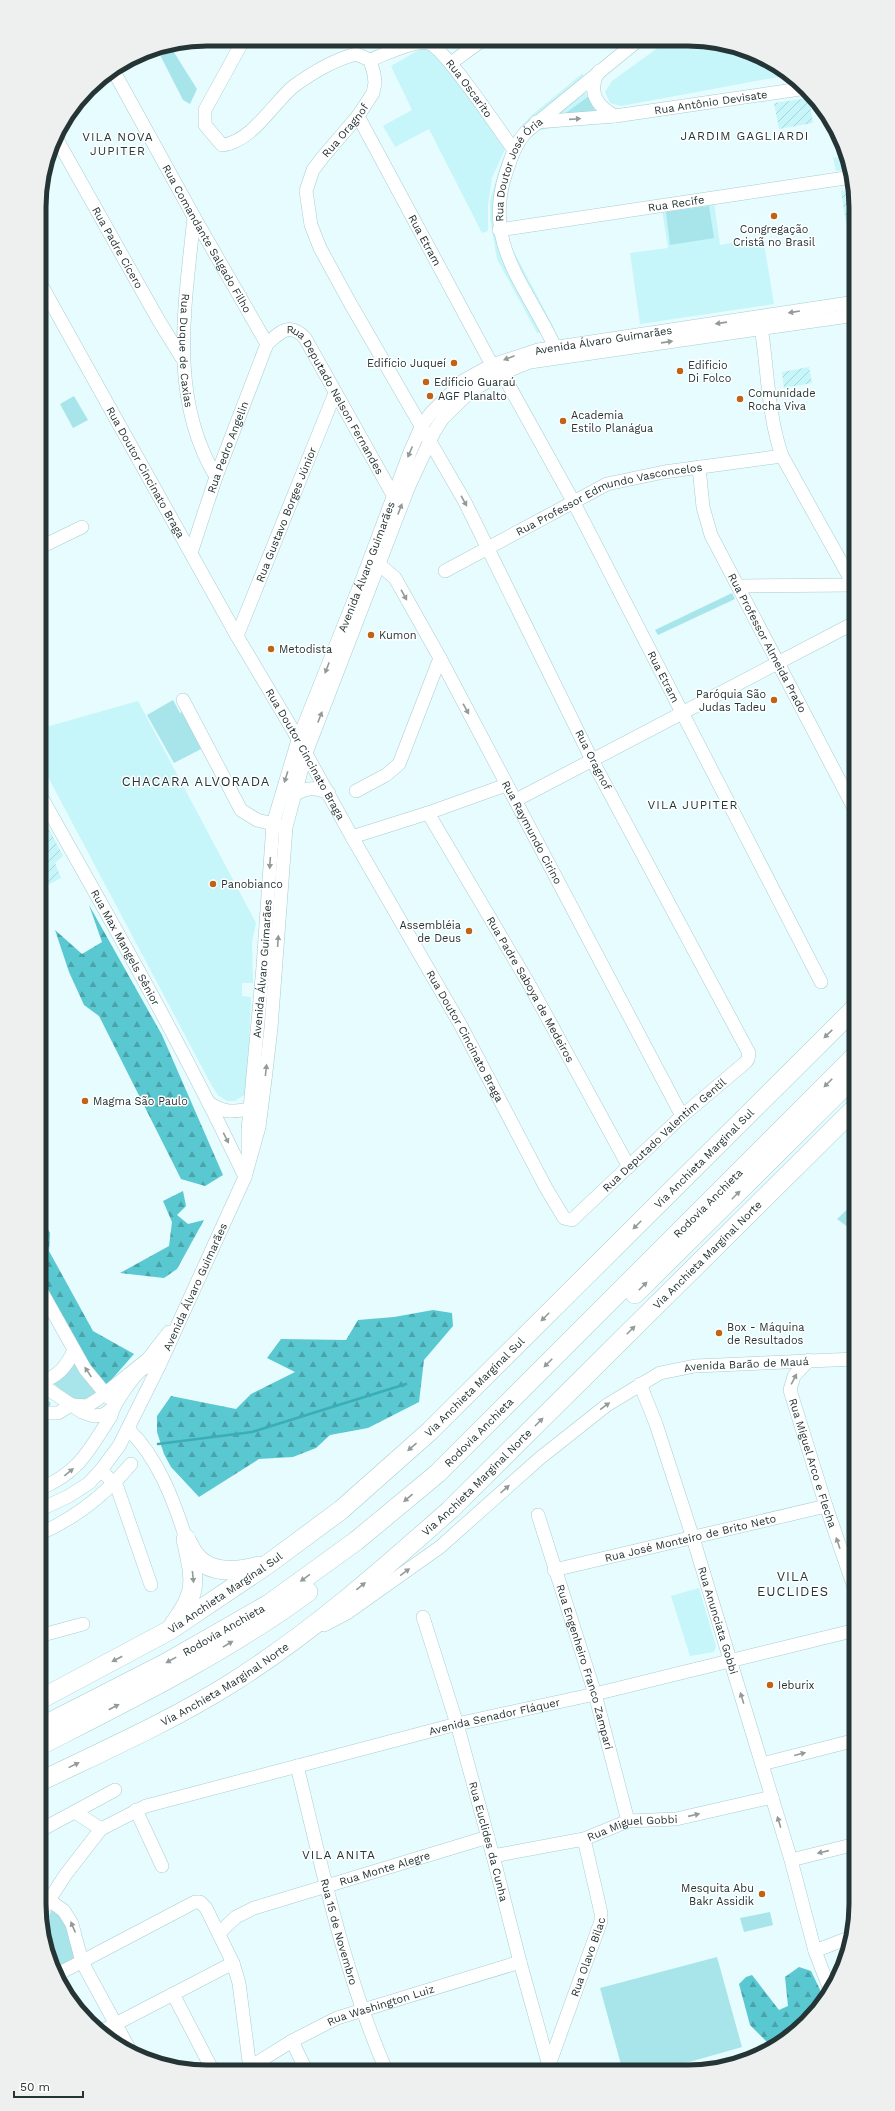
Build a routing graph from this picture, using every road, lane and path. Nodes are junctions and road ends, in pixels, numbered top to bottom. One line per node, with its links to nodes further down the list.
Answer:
1 (240, 46): 6 (street)
2 (410, 46): 6 (street, Rua Oscarito)
3 (436, 46): 7 (street, Rua Oscarito)
4 (474, 46): 7 (street)
5 (631, 46): 8 (street, Rua Doutor José Ória)
6 (370, 60): 11 (street, Rua Oragnof)
7 (450, 63): 15 (street, Rua Oscarito)
8 (599, 70): 12 (street); 13 (street, Rua Doutor José Ória)
9 (116, 74): 17 (street, Rua Comandante Salgado Filho)
10 (794, 86): 12 (street, Rua Antônio Devisate)
11 (358, 116): 27 (street, Rua Etram); 29 (street, Rua Oragnof)
12 (615, 116): 13 (street, Rua Antônio Devisate, one-way to 12)
13 (536, 122): 15 (street, Rua Doutor José Ória)
14 (59, 143): 26 (street, Rua Padre Cícero)
15 (514, 150): 18 (street, Rua Doutor José Ória)
16 (847, 178): 18 (street, Rua Recife)
17 (194, 217): 24 (street, Rua Comandante Salgado Filho); 26 (street, Rua Duque de Caxias)
18 (499, 230): 25 (street, Rua Doutor José Ória)
19 (46, 293): 41 (street, Rua Doutor Cincinato Braga)
20 (849, 305): 21 (street, Avenida Álvaro Guimarães)
21 (830, 312): 22 (street, Avenida Álvaro Guimarães); 23 (street, Avenida Álvaro Guimarães)
22 (849, 315)
23 (760, 323): 25 (street, Avenida Álvaro Guimarães); 31 (street)
24 (267, 344): 28 (street, Rua Deputado Nelson Fernandes); 35 (street, Rua Pedro Angelin)
25 (557, 352): 27 (street, Avenida Álvaro Guimarães)
26 (182, 358): 35 (street, Rua Duque de Caxias)
27 (497, 369): 29 (street, Avenida Álvaro Guimarães); 30 (street, Avenida Álvaro Guimarães); 37 (street, Rua Etram)
28 (335, 393): 36 (street, Rua Deputado Nelson Fernandes); 48 (street, Rua Gustavo Borges Júnior)
29 (421, 427): 30 (street, Rua Oragnof); 36 (street, Avenida Álvaro Guimarães, one-way to 36)
30 (430, 442): 32 (street, Rua Oragnof); 34 (street, Avenida Álvaro Guimarães)
31 (782, 456): 33 (street, Rua Professor Edmundo Vasconcelos); 44 (street)
32 (444, 467): 34 (street); 40 (street, Rua Oragnof, one-way to 40)
33 (699, 467): 37 (street, Rua Professor Edmundo Vasconcelos); 45 (street, Rua Professor Almeida Prado)
34 (417, 468): 42 (street, Avenida Álvaro Guimarães, one-way to 34)
35 (216, 477): 41 (street, Rua Pedro Angelin)
36 (393, 495): 42 (street, Avenida Álvaro Guimarães)
37 (573, 501): 40 (street, Rua Professor Edmundo Vasconcelos); 52 (street, Rua Etram)
38 (82, 527): 39 (street)
39 (46, 545)
40 (489, 548): 43 (street, Rua Professor Edmundo Vasconcelos); 55 (street, Rua Oragnof)
41 (191, 553): 48 (street, Rua Doutor Cincinato Braga)
42 (374, 564): 49 (street, Rua Raymundo Cirino, one-way to 49); 53 (street, Avenida Álvaro Guimarães, one-way to 53); 54 (street, Avenida Álvaro Guimarães, one-way to 42)
43 (445, 571)
44 (849, 576)
45 (738, 586): 46 (street); 50 (street, Rua Professor Almeida Prado)
46 (849, 587)
47 (849, 626): 50 (street)
48 (237, 636): 53 (street, Rua Doutor Cincinato Braga)
49 (440, 658): 56 (street, Rua Raymundo Cirino, one-way to 56); 57 (street)
50 (777, 663): 52 (street); 60 (street, Rua Professor Almeida Prado)
51 (183, 700): 64 (street)
52 (682, 715): 55 (street); 66 (street, Rua Etram)
53 (298, 740): 54 (street, Rua Doutor Cincinato Braga); 64 (street, Avenida Álvaro Guimarães, one-way to 64)
54 (306, 753): 58 (street, Rua Doutor Cincinato Braga); 59 (street, Avenida Álvaro Guimarães)
55 (592, 760): 61 (street); 68 (street, Rua Oragnof)
56 (506, 785): 61 (street, Rua Raymundo Cirino); 63 (street)
57 (356, 791)
58 (329, 793): 59 (street); 65 (street, Rua Doutor Cincinato Braga)
59 (294, 795): 64 (street, Avenida Álvaro Guimarães)
60 (849, 799)
61 (516, 800): 74 (street, Rua Raymundo Cirino)
62 (46, 805): 71 (street, Rua Max Mangels Sênior)
63 (428, 813): 65 (street); 75 (street, Rua Padre Saboya de Medeiros)
64 (280, 826): 72 (street, Avenida Álvaro Guimarães)
65 (352, 837): 77 (street, Rua Doutor Cincinato Braga)
66 (821, 982)
67 (849, 1014): 102 (highway, Via Anchieta Marginal Sul, one-way to 102)
68 (747, 1050): 74 (street, Rua Deputado Valentim Gentil)
69 (849, 1062): 115 (highway, Rodovia Anchieta, one-way to 115)
70 (849, 1082): 117 (highway, Rodovia Anchieta, one-way to 70)
71 (209, 1103): 72 (street); 76 (street, Rua Max Mangels Sênior, one-way to 76)
72 (256, 1109): 76 (street, Avenida Álvaro Guimarães)
73 (849, 1114): 111 (highway, Via Anchieta Marginal Norte, one-way to 73)
74 (682, 1116): 75 (street, Rua Deputado Valentim Gentil)
75 (629, 1167): 77 (street, Rua Deputado Valentim Gentil)
76 (245, 1177): 79 (street, Avenida Álvaro Guimarães)
77 (575, 1218)
78 (46, 1300): 80 (street)
79 (185, 1312): 83 (street, Avenida Álvaro Guimarães); 87 (street)
80 (74, 1350): 84 (street); 87 (street, one-way to 80)
81 (849, 1358): 82 (street, Avenida Barão de Mauá)
82 (809, 1360): 85 (street, Avenida Barão de Mauá); 96 (street, Rua Miguel Arco e Flecha, one-way to 82)
83 (159, 1366): 89 (street); 91 (street, Avenida Álvaro Guimarães)
84 (46, 1381)
85 (640, 1384): 100 (street, Rua Anunciata Gobbi); 111 (street, Avenida Barão de Mauá, one-way to 85)
86 (46, 1388): 88 (street)
87 (105, 1393): 88 (street); 89 (street)
88 (72, 1405): 89 (street); 90 (street)
89 (112, 1408): 95 (street, one-way to 89)
90 (46, 1413)
91 (129, 1430): 93 (street, Avenida Álvaro Guimarães); 101 (street)
92 (131, 1464): 94 (street)
93 (101, 1470): 94 (street); 97 (street, Avenida Álvaro Guimarães)
94 (114, 1483): 99 (street); 105 (street)
95 (46, 1486)
96 (826, 1506): 100 (street, Rua José Monteiro de Brito Neto); 104 (street, Rua Miguel Arco e Flecha, one-way to 96)
97 (46, 1507)
98 (538, 1515): 103 (street, Rua Engenheiro Franco Zampari)
99 (46, 1531)
100 (693, 1538): 103 (street, Rua José Monteiro de Brito Neto); 112 (street, Rua Anunciata Gobbi)
101 (186, 1539): 102 (highway); 108 (highway, one-way to 108)
102 (268, 1564): 108 (highway, Via Anchieta Marginal Sul)
103 (554, 1570): 113 (street, Rua Engenheiro Franco Zampari)
104 (849, 1573)
105 (152, 1584)
106 (423, 1617): 116 (street, Rua Euclides da Cunha)
107 (83, 1624): 110 (street)
108 (168, 1631): 114 (highway, Via Anchieta Marginal Sul, one-way to 114)
109 (849, 1632): 112 (street, Avenida Senador Fláquer)
110 (46, 1634)
111 (300, 1636): 121 (highway, Via Anchieta Marginal Norte, one-way to 111)
112 (731, 1661): 113 (street, Avenida Senador Fláquer); 119 (street, Rua Anunciata Gobbi, one-way to 112)
113 (595, 1694): 116 (street, Avenida Senador Fláquer); 126 (street, Rua Engenheiro Franco Zampari)
114 (46, 1696)
115 (46, 1724)
116 (457, 1724): 120 (street, Avenida Senador Fláquer); 129 (street, Rua Euclides da Cunha)
117 (46, 1742)
118 (849, 1742): 119 (street, one-way to 118)
119 (762, 1764): 123 (street, Rua Anunciata Gobbi)
120 (297, 1766): 124 (street, Avenida Senador Fláquer); 135 (street, Rua 15 de Novembro)
121 (46, 1779)
122 (115, 1790): 125 (street)
123 (772, 1797): 126 (street, Rua Miguel Gobbi, one-way to 123); 133 (street, Rua Anunciata Gobbi, one-way to 123)
124 (136, 1810): 128 (street, Avenida Senador Fláquer); 134 (street)
125 (75, 1812): 127 (street); 128 (street)
126 (628, 1821): 130 (street, Rua Miguel Gobbi)
127 (46, 1827)
128 (101, 1829): 136 (street)
129 (488, 1837): 132 (street, Rua Euclides da Cunha); 135 (street, Rua Monte Alegre)
130 (584, 1839): 132 (street, Rua Miguel Gobbi); 158 (street, Rua Olavo Bilac)
131 (849, 1846): 133 (street, one-way to 133)
132 (493, 1856): 142 (street, Rua Euclides da Cunha)
133 (790, 1860): 140 (street, Rua Anunciata Gobbi)
134 (162, 1866)
135 (327, 1886): 138 (street, Rua Monte Alegre); 147 (street, Rua 15 de Novembro)
136 (49, 1900): 137 (street); 141 (street, one-way to 136)
137 (46, 1905)
138 (219, 1933): 141 (street); 143 (street)
139 (845, 1939): 140 (street)
140 (815, 1952): 145 (street, Rua Anunciata Gobbi)
141 (82, 1962): 144 (street); 148 (street)
142 (520, 1962): 147 (street, Rua Washington Luiz); 157 (street, Rua Euclides da Cunha)
143 (233, 1963): 146 (street); 153 (street)
144 (61, 1972)
145 (828, 1984)
146 (172, 1994): 148 (street); 152 (street)
147 (362, 2010): 150 (street, Rua Washington Luiz); 156 (street, Rua 15 de Novembro)
148 (116, 2024): 149 (street); 151 (street)
149 (106, 2029)
150 (292, 2041): 154 (street, Rua Washington Luiz); 155 (street)
151 (126, 2043)
152 (210, 2065)
153 (249, 2065)
154 (255, 2065)
155 (304, 2065)
156 (384, 2065)
157 (547, 2065)
158 (549, 2065)

